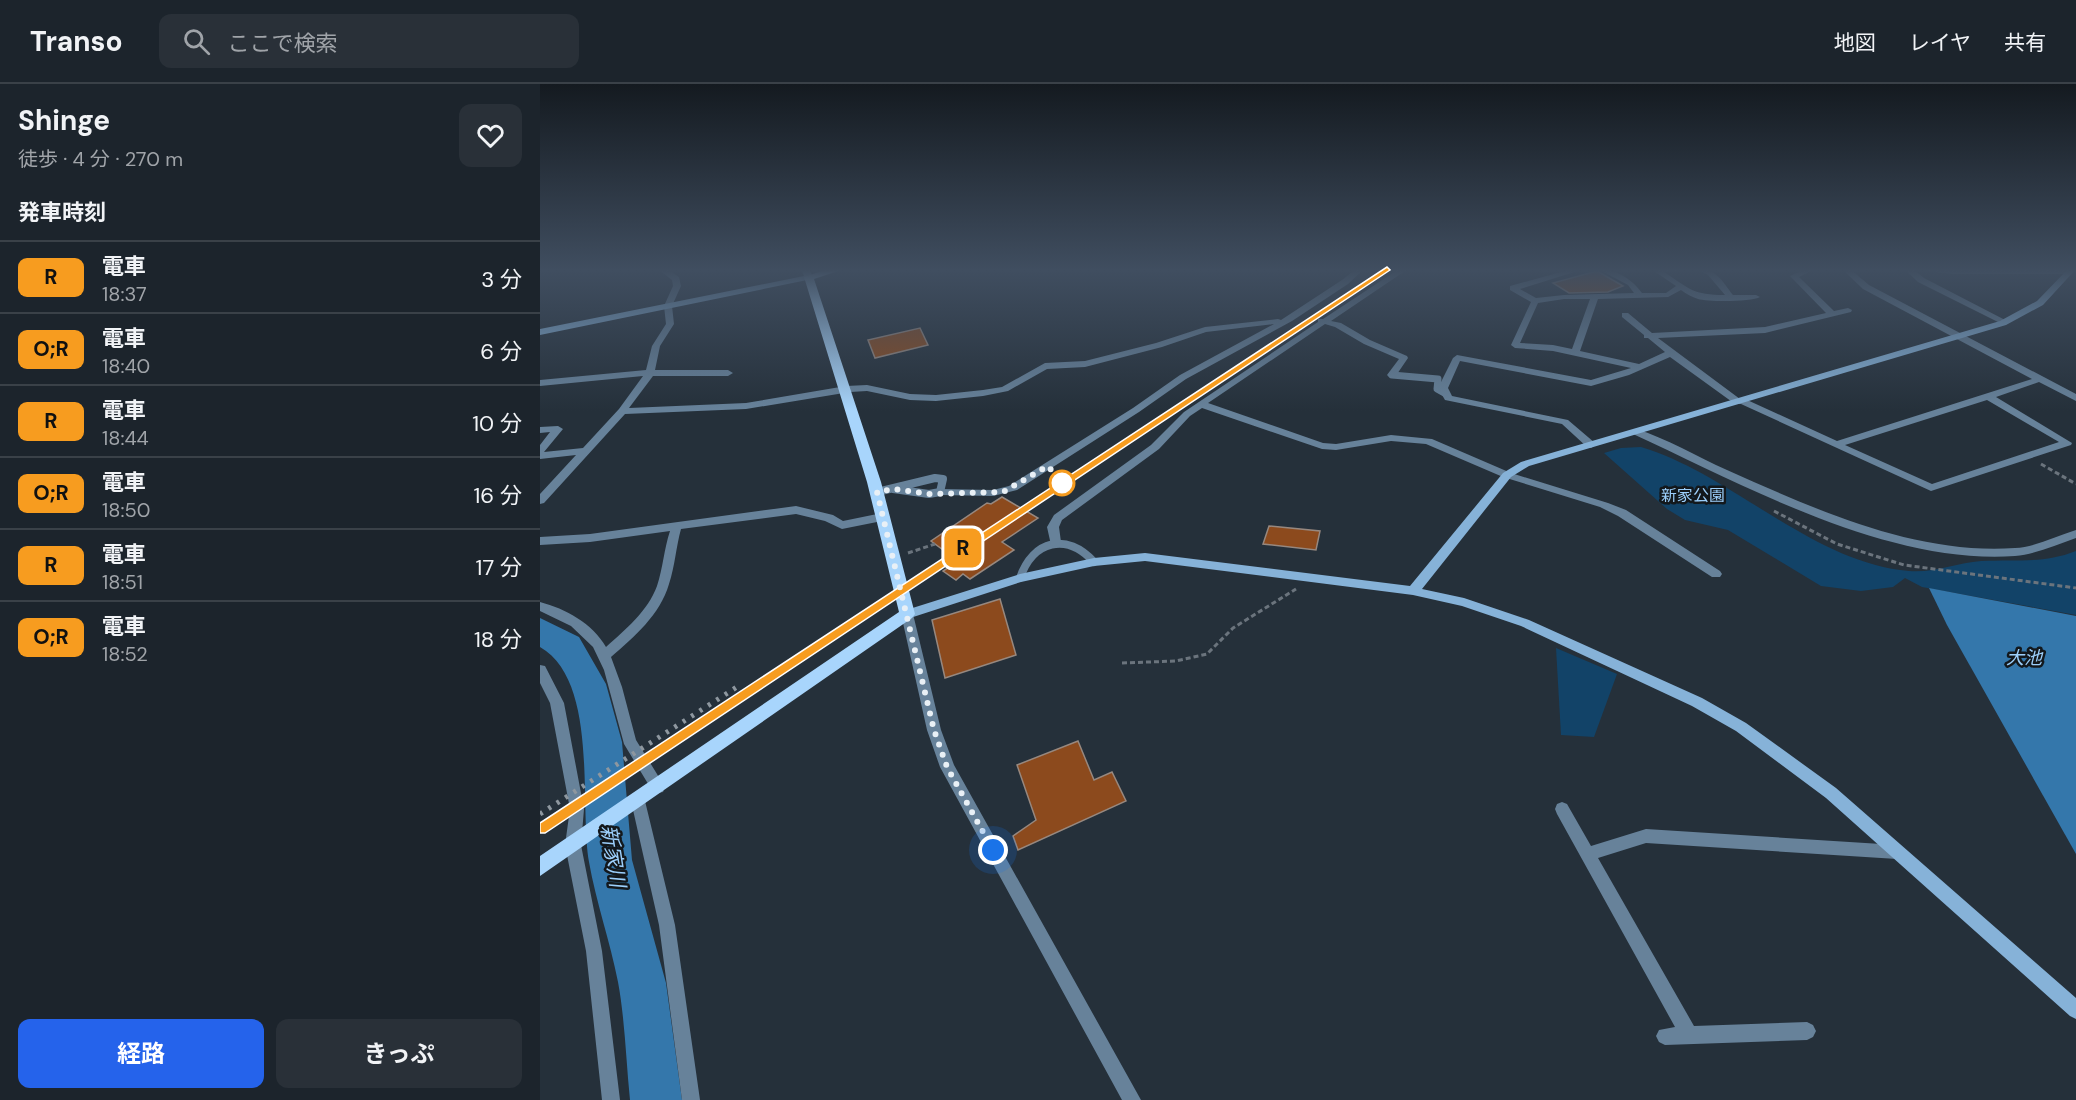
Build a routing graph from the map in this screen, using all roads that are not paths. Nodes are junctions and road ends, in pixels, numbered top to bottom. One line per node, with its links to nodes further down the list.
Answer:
1 (617, 316): 16 (street)
2 (669, 316): 22 (street)
3 (821, 316): 27 (main road)
4 (1293, 316): 13 (street)
5 (1328, 316): 14 (street)
6 (1528, 316): 19 (street)
7 (1588, 316): 19 (street)
8 (1626, 316): 17 (street)
9 (1822, 316): 17 (street)
10 (1923, 316): 18 (street)
11 (1994, 316): 15 (street)
12 (2015, 316): 15 (street)
13 (1289, 319): 27 (street); 43 (street)
14 (1321, 321): 24 (street); 32 (street)
15 (2005, 322): 18 (street)
16 (540, 332)
17 (1647, 336): 20 (street)
18 (1961, 336): 25 (street); 31 (street)
19 (1575, 353): 21 (street)
20 (1671, 353): 21 (street); 31 (street)
21 (1640, 367): 28 (street)
22 (650, 373): 23 (street); 26 (street); 33 (street)
23 (728, 373)
24 (1392, 375): 28 (lane)
25 (2040, 379): 29 (street); 30 (street)
26 (540, 384)
27 (846, 390): 33 (street); 42 (main road)
28 (1446, 394): 37 (street)
29 (1988, 397): 36 (street); 36 (street)
30 (2076, 398)
31 (1740, 401): 35 (street); 36 (street)
32 (1201, 404): 40 (street); 49 (street)
33 (622, 411): 38 (street)
34 (540, 430): 39 (street)
35 (1636, 432): 37 (street); 47 (street)
36 (1837, 444)
37 (1590, 445): 40 (street)
38 (585, 451): 39 (street); 44 (street)
39 (540, 453)
40 (1507, 475): 51 (street); 53 (street)
41 (893, 489): 42 (lane); 43 (lane); 43 (lane)
42 (877, 492): 45 (main road)
43 (940, 492)
44 (540, 501)
45 (882, 517): 46 (street); 55 (main road)
46 (676, 528): 48 (street); 56 (street)
47 (2076, 534)
48 (540, 541)
49 (1055, 542): 50 (lane); 52 (lane)
50 (1094, 562): 52 (street); 53 (street)
51 (1716, 574)
52 (1020, 578): 55 (street)
53 (1413, 591): 62 (street)
54 (540, 606): 56 (street)
55 (907, 614): 58 (main road); 71 (street)
56 (605, 656): 58 (street)
57 (540, 670): 61 (street)
58 (658, 787): 59 (main road)
59 (633, 804): 61 (main road); 70 (street)
60 (1562, 808): 63 (street)
61 (579, 841): 64 (main road); 69 (street)
62 (1897, 852): 63 (street); 65 (street)
63 (1588, 854): 68 (street)
64 (540, 867)
65 (2076, 1010)
66 (1807, 1031): 68 (street)
67 (1665, 1036): 68 (street)
68 (1690, 1036)
69 (611, 1100)
70 (691, 1100)
71 (1132, 1100)

